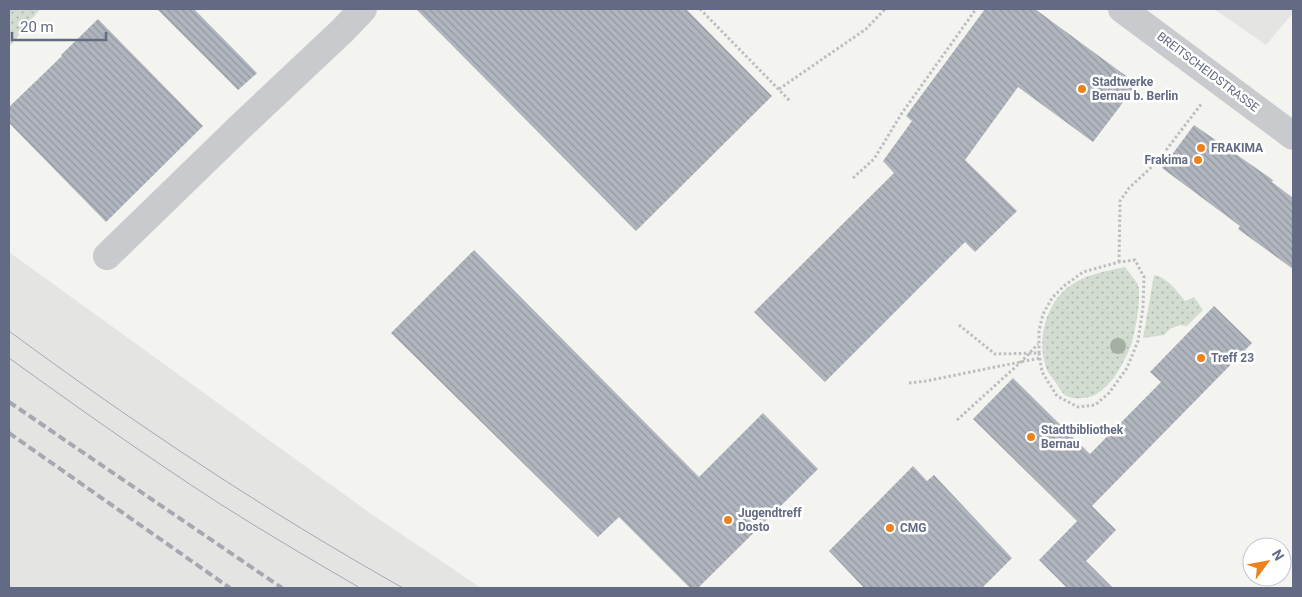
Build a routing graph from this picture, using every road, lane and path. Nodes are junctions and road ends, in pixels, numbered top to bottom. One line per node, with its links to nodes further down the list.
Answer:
1 (363, 9): 11 (street)
2 (700, 9): 6 (path)
3 (885, 9): 6 (path)
4 (976, 9): 10 (path)
5 (1122, 9): 9 (street, BREITSCHEIDSTRASSE)
6 (779, 89): 8 (path)
7 (1205, 99): 12 (path)
8 (792, 102)
9 (1293, 136)
10 (853, 178)
11 (108, 256)
12 (1120, 262): 14 (path); 17 (path)
13 (960, 325): 16 (path)
14 (1038, 344): 15 (path); 16 (path)
15 (1039, 352): 16 (path); 17 (path)
16 (1030, 353): 18 (path)
17 (1040, 358): 18 (path)
18 (1022, 361): 19 (path); 20 (path)
19 (909, 382)
20 (957, 420)

